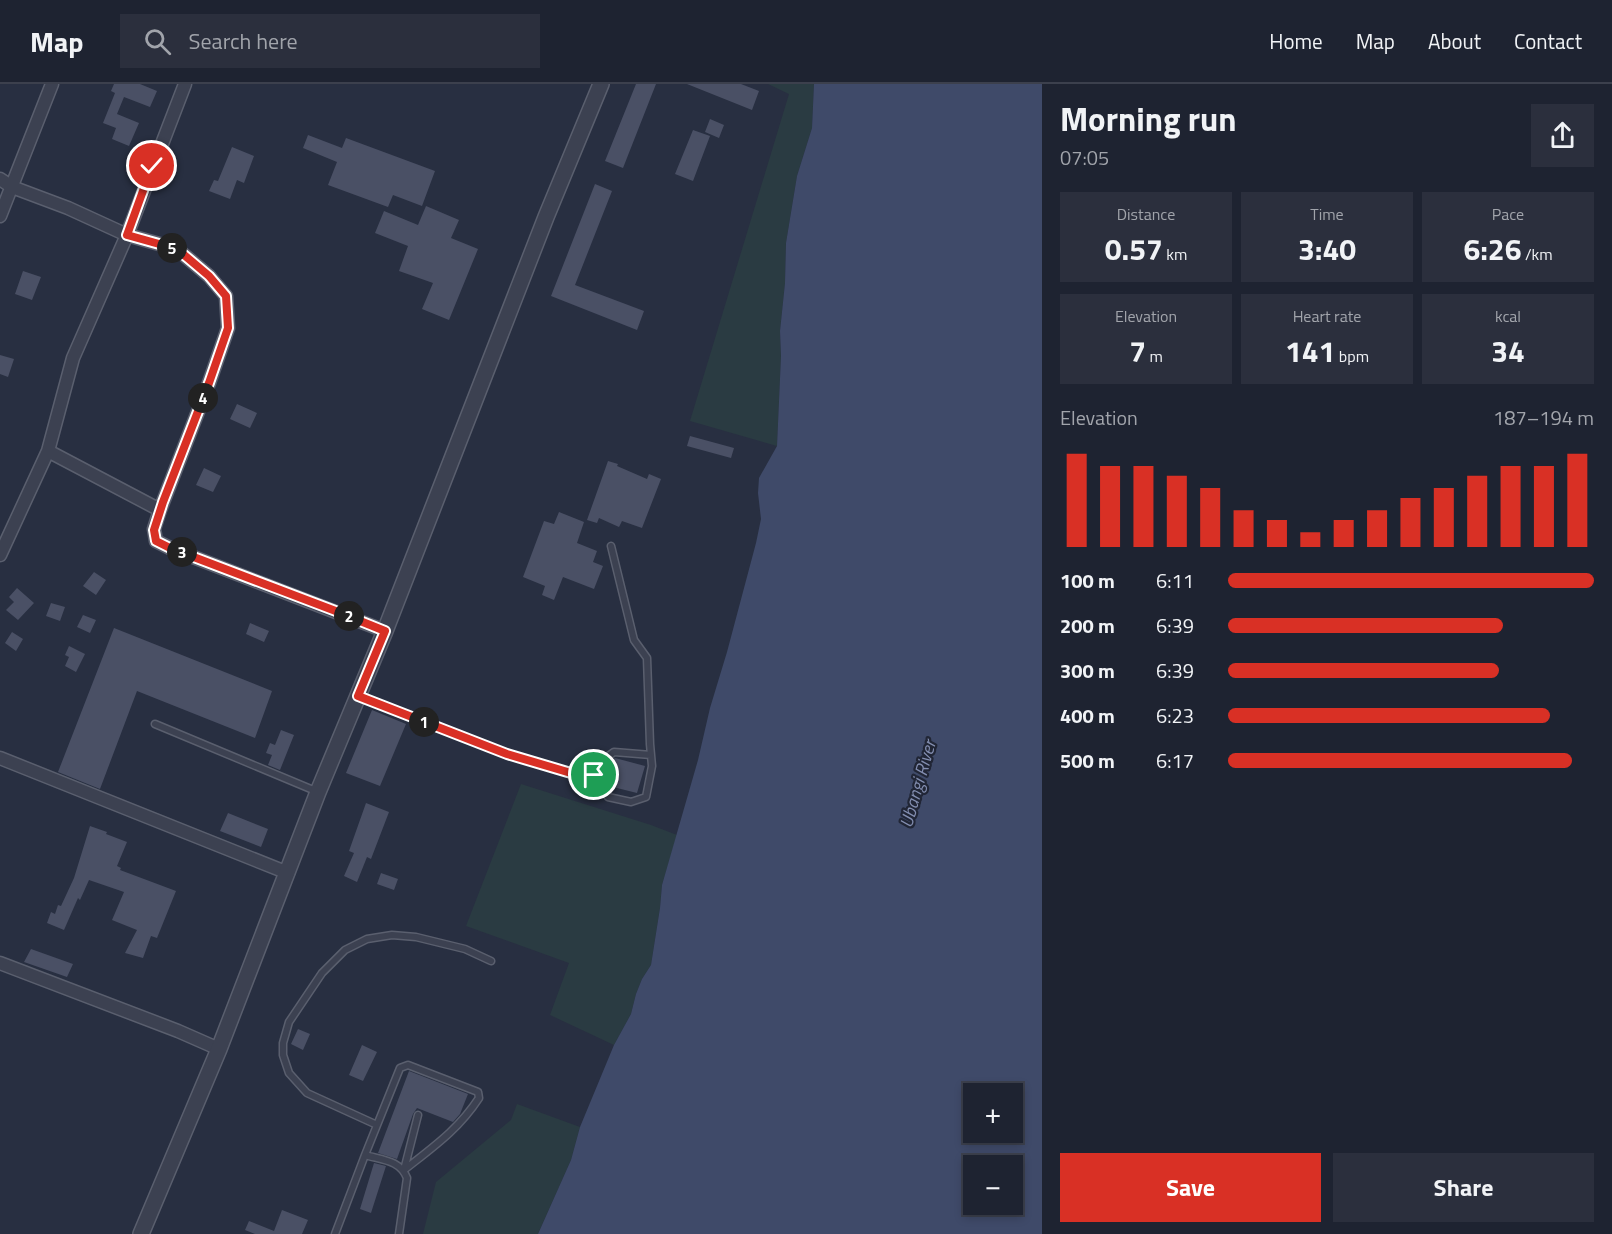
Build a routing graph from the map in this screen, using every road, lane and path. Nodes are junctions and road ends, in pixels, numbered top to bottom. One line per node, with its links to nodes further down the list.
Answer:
1 (52, 84): 5 (street)
2 (185, 84): 7 (street)
3 (601, 84): 12 (street)
4 (0, 179): 5 (street)
5 (12, 187): 6 (street); 7 (street)
6 (0, 216)
7 (127, 235): 8 (street); 9 (street)
8 (48, 451): 9 (street); 11 (street)
9 (160, 510): 12 (street)
10 (611, 546): 15 (lane)
11 (0, 555)
12 (385, 631): 13 (street)
13 (358, 696): 17 (lane); 18 (street)
14 (155, 724): 18 (lane)
15 (651, 755): 17 (lane); 17 (lane)
16 (0, 758): 19 (street)
17 (597, 777)
18 (318, 792): 19 (street)
19 (288, 873): 22 (street)
20 (491, 961): 24 (lane)
21 (0, 963): 22 (street)
22 (219, 1049): 27 (street)
23 (418, 1115): 26 (lane)
24 (377, 1125): 25 (lane); 26 (lane)
25 (364, 1155): 26 (lane); 28 (lane)
26 (404, 1170): 29 (lane)
27 (141, 1234)
28 (335, 1234)
29 (399, 1234)

